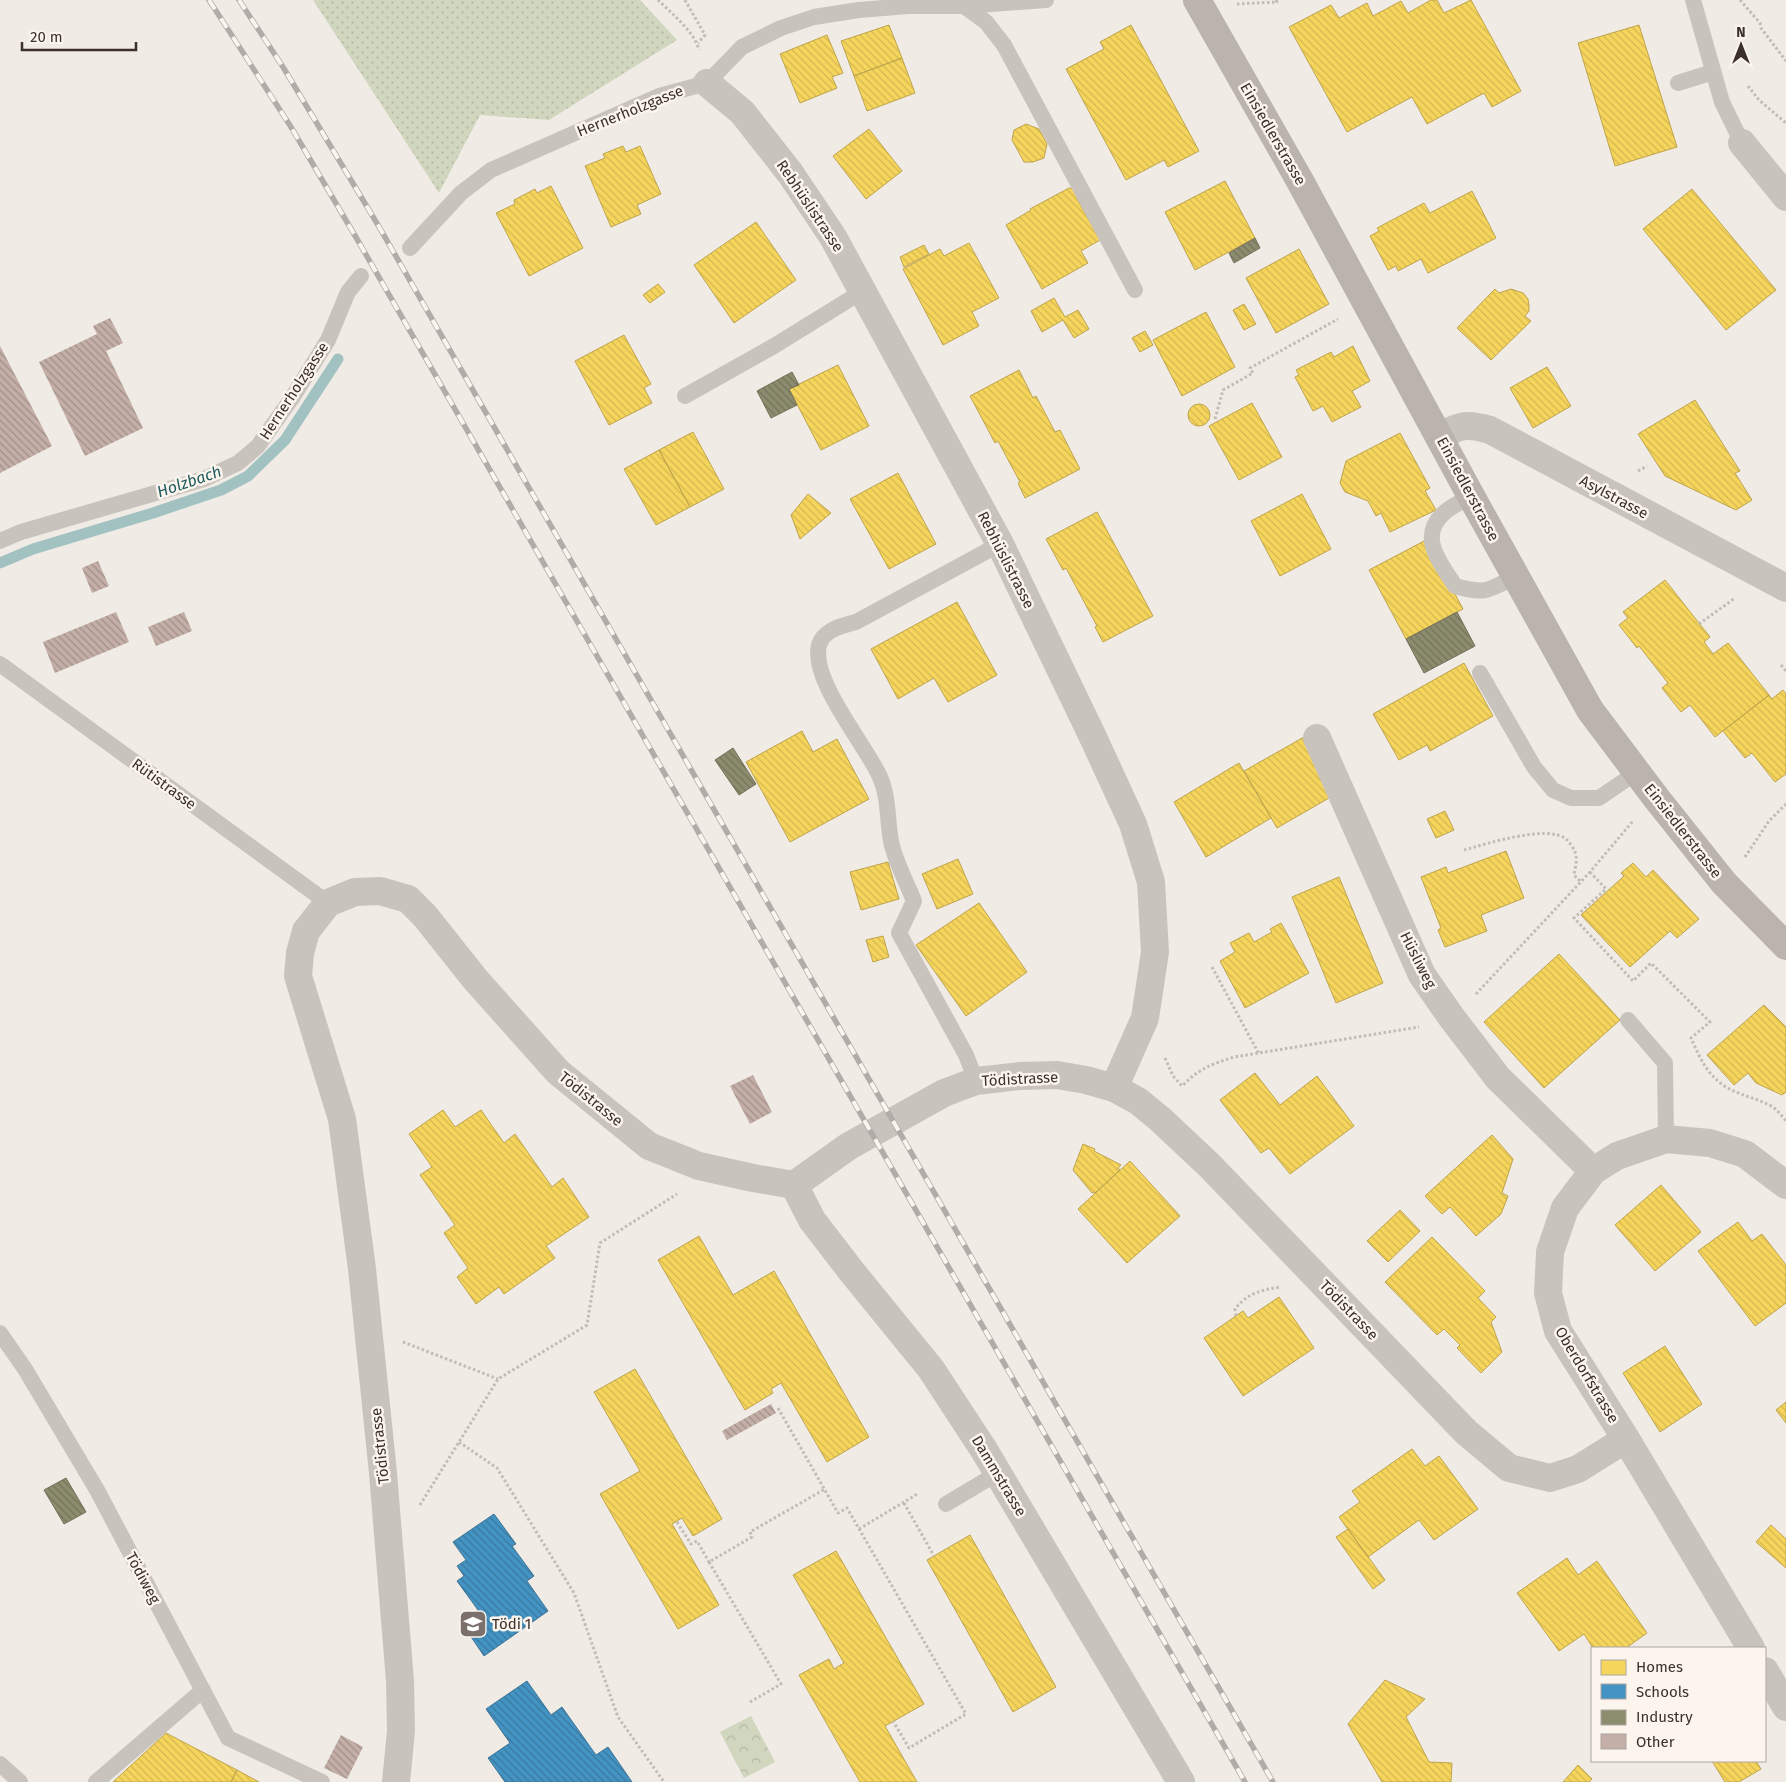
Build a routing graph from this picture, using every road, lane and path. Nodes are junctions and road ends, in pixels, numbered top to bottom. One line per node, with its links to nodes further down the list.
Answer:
1 (658, 0): 10 (path)
2 (685, 0): 10 (path)
3 (1046, 0): 9 (lane)
4 (1197, 0): 24 (main road, Einsiedlerstrasse)
5 (1276, 0): 8 (path)
6 (1693, 0): 12 (lane)
7 (1740, 0): 11 (path)
8 (1233, 5)
9 (964, 6): 13 (lane); 19 (lane)
10 (698, 43): 13 (path)
11 (1786, 61)
12 (1713, 72): 14 (lane); 15 (lane)
13 (707, 83): 17 (lane, Hernerholzgasse); 20 (street, Rebhüslistrasse)
14 (1678, 83)
15 (1742, 143): 16 (street)
16 (1786, 197)
17 (410, 248)
18 (361, 276): 26 (lane, Hernerholzgasse)
19 (1135, 290)
20 (863, 291): 22 (lane); 27 (street, Rebhüslistrasse)
21 (1337, 319): 23 (path)
22 (685, 396)
23 (1215, 419)
24 (1439, 436): 25 (main road, Einsiedlerstrasse); 29 (street, Asylstrasse)
25 (1471, 496): 28 (main road, Einsiedlerstrasse); 28 (lane)
26 (0, 541)
27 (1000, 544): 50 (lane); 51 (street, Rebhüslistrasse)
28 (1516, 576): 37 (main road, Einsiedlerstrasse)
29 (1786, 588)
30 (1738, 591): 31 (path)
31 (1699, 624)
32 (0, 664): 43 (lane, Rütistrasse)
33 (1781, 665): 34 (path)
34 (1786, 671)
35 (1480, 673): 37 (lane)
36 (1317, 738): 54 (street, Hüsliweg)
37 (1637, 772): 42 (main road, Einsiedlerstrasse)
38 (1786, 804): 42 (path)
39 (1464, 850): 41 (path)
40 (1590, 872): 52 (path)
41 (1581, 882)
42 (1724, 883): 44 (main road, Einsiedlerstrasse)
43 (328, 903): 55 (street, Tödistrasse); 60 (street, Tödistrasse)
44 (1786, 946)
45 (1212, 967): 47 (path)
46 (1628, 1020): 53 (lane)
47 (1259, 1054)
48 (1234, 1058): 49 (path)
49 (1167, 1064)
50 (976, 1081): 51 (street, Tödistrasse); 55 (street, Tödistrasse)
51 (1114, 1088): 64 (street, Tödistrasse)
52 (1786, 1121)
53 (1666, 1139): 54 (street, Oberdorfstrasse); 56 (street, Oberdorfstrasse)
54 (1592, 1171): 64 (street, Oberdorfstrasse)
55 (794, 1185): 66 (street, Dammstrasse)
56 (1786, 1185)
57 (680, 1192): 62 (path)
58 (1287, 1286): 59 (path)
59 (1236, 1316)
60 (368, 1328): 62 (path); 84 (street, Tödistrasse)
61 (0, 1333): 76 (lane, Tödiweg)
62 (498, 1379): 65 (path)
63 (778, 1408): 67 (path)
64 (1626, 1439): 74 (street, Oberdorfstrasse)
65 (459, 1442): 70 (path); 85 (path)
66 (998, 1473): 69 (lane); 86 (street, Dammstrasse)
67 (825, 1489): 73 (path); 79 (path)
68 (904, 1503): 72 (path)
69 (946, 1504)
70 (419, 1507)
71 (677, 1522): 73 (path)
72 (934, 1556)
73 (709, 1562): 77 (path)
74 (1750, 1647)
75 (1766, 1674): 78 (street)
76 (203, 1690): 82 (lane); 83 (lane, Tödiweg)
77 (750, 1702)
78 (1786, 1707)
79 (893, 1721)
80 (0, 1764): 81 (lane)
81 (20, 1782)
82 (96, 1782)
83 (322, 1782)
84 (396, 1782)
85 (664, 1782)
86 (1181, 1782)

